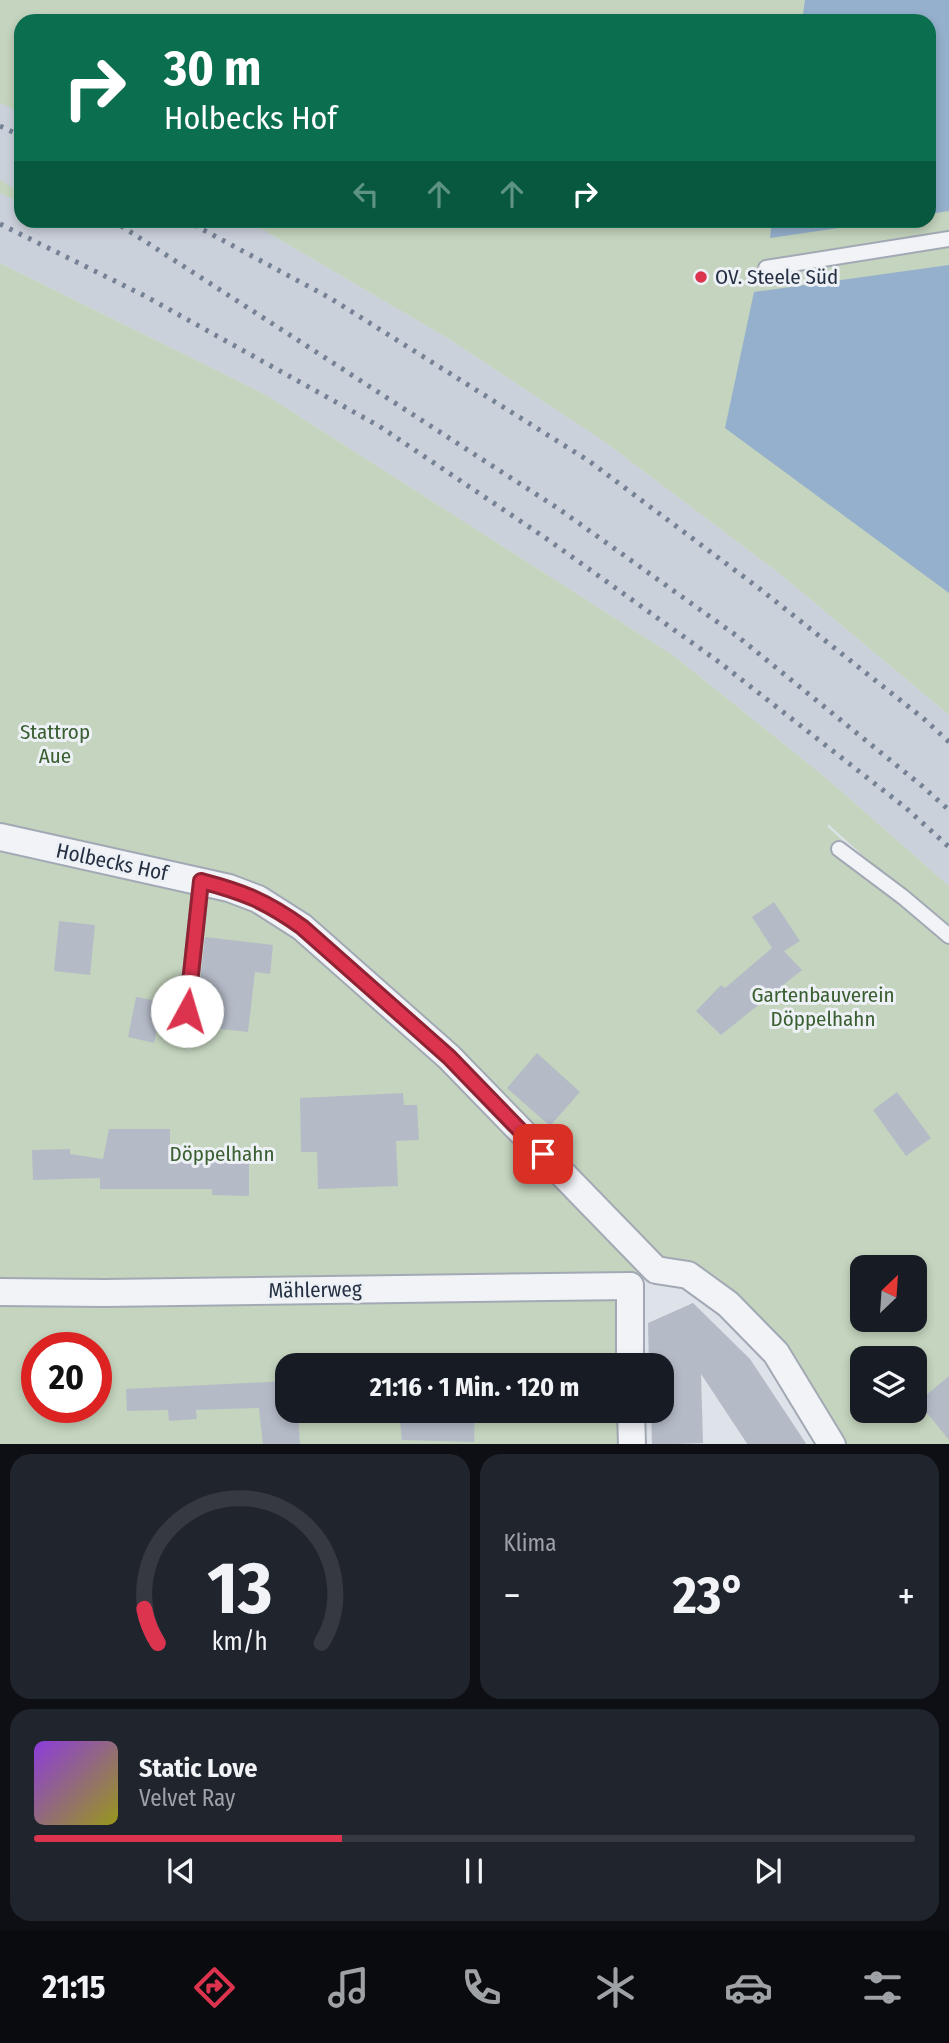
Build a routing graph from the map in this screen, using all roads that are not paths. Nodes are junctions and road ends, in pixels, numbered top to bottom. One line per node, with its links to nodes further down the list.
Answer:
1 (949, 239): 2 (lane)
2 (766, 268)
3 (0, 838): 5 (street, Holbecks Hof)
4 (839, 849): 6 (lane)
5 (201, 881): 7 (lane); 8 (street, Holbecks Hof)
6 (949, 936)
7 (187, 1011)
8 (656, 1270): 9 (street); 14 (street)
9 (630, 1286): 10 (street, Mählerweg); 11 (street)
10 (0, 1292)
11 (630, 1353)
12 (631, 1423): 13 (street)
13 (632, 1444)
14 (832, 1444)

